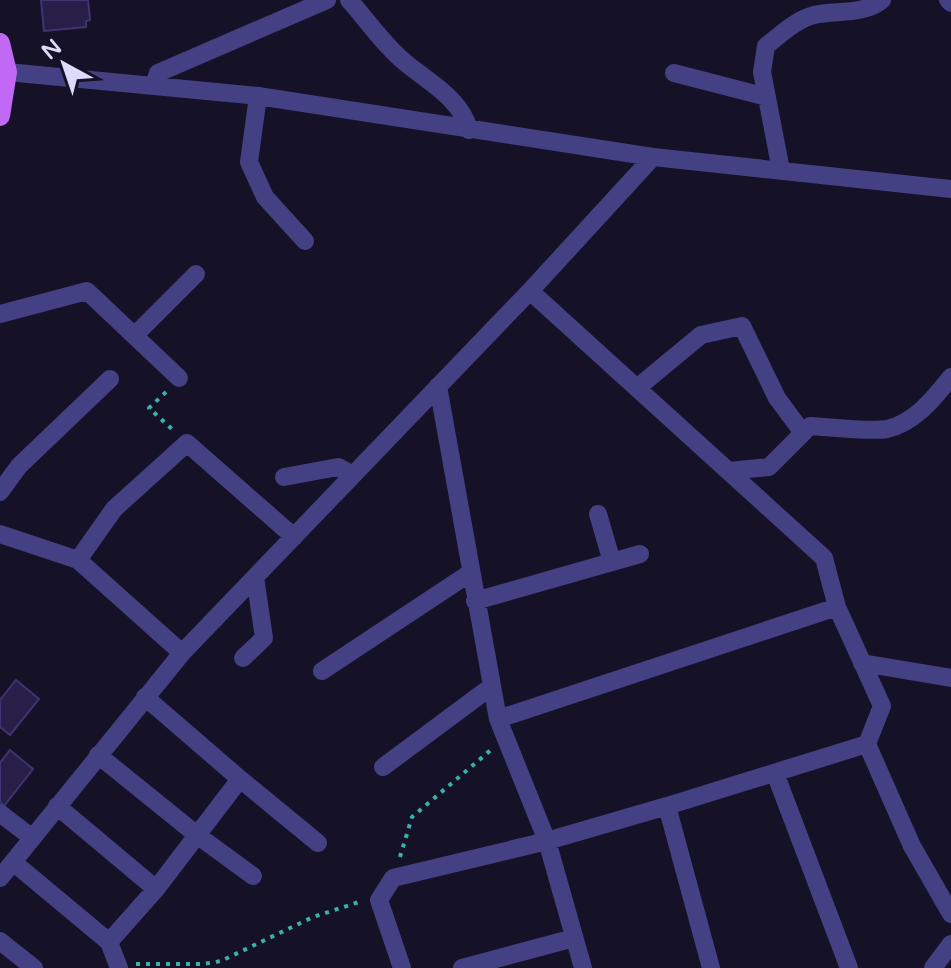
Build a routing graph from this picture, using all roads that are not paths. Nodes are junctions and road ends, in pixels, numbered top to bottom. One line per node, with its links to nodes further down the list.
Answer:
1 (327, 0): 7 (street)
2 (349, 0): 11 (street)
3 (882, 0): 9 (street)
4 (0, 43): 5 (main road)
5 (7, 72): 7 (street); 10 (main road)
6 (674, 73): 9 (street)
7 (154, 86): 8 (street)
8 (258, 96): 11 (street); 15 (street)
9 (767, 97): 13 (street)
10 (0, 114)
11 (469, 130): 12 (street)
12 (653, 157): 13 (street); 17 (street)
13 (781, 170): 14 (street)
14 (951, 189)
15 (305, 241)
16 (196, 274): 19 (street)
17 (530, 291): 23 (street); 24 (street)
18 (0, 314): 19 (street)
19 (135, 335): 21 (street)
20 (951, 377): 25 (street)
21 (179, 378)
22 (110, 379): 29 (street)
23 (438, 386): 27 (street); 36 (street)
24 (637, 388): 25 (street); 26 (street)
25 (803, 433): 26 (street)
26 (728, 471): 39 (street)
27 (353, 475): 28 (street); 32 (street)
28 (284, 477)
29 (0, 492)
30 (598, 514): 35 (street)
31 (0, 534): 34 (street)
32 (294, 537): 34 (street); 37 (street)
33 (640, 554): 35 (street)
34 (78, 560): 40 (street)
35 (612, 562): 38 (street)
36 (470, 573): 38 (street); 43 (street)
37 (255, 577): 40 (street); 41 (street)
38 (475, 601): 45 (street)
39 (837, 607): 42 (street); 47 (street)
40 (182, 653): 46 (street)
41 (243, 658)
42 (862, 663): 44 (street); 48 (street)
43 (322, 671)
44 (951, 678)
45 (492, 686): 47 (street); 50 (street)
46 (145, 697): 49 (street); 52 (street)
47 (498, 719): 58 (street)
48 (867, 744): 51 (street); 64 (street)
49 (98, 755): 53 (street); 56 (street)
50 (383, 767)
51 (775, 773): 54 (street); 75 (street)
52 (240, 779): 56 (street); 59 (street)
53 (57, 806): 57 (street); 63 (street)
54 (667, 806): 58 (street); 74 (street)
55 (0, 813): 57 (street)
56 (197, 835): 61 (street); 63 (street)
57 (31, 837): 60 (street)
58 (547, 841): 65 (street); 71 (street)
59 (318, 843)
60 (13, 862): 62 (street); 67 (street)
61 (253, 876)
62 (0, 878)
63 (156, 889): 67 (street)
64 (951, 914)
65 (574, 938): 72 (street); 73 (street)
66 (0, 941): 70 (street)
67 (109, 942): 69 (street)
68 (951, 944): 76 (street)
69 (118, 966)
70 (34, 968)
71 (402, 968)
72 (462, 968)
73 (583, 968)
74 (711, 968)
75 (849, 968)
76 (933, 968)

